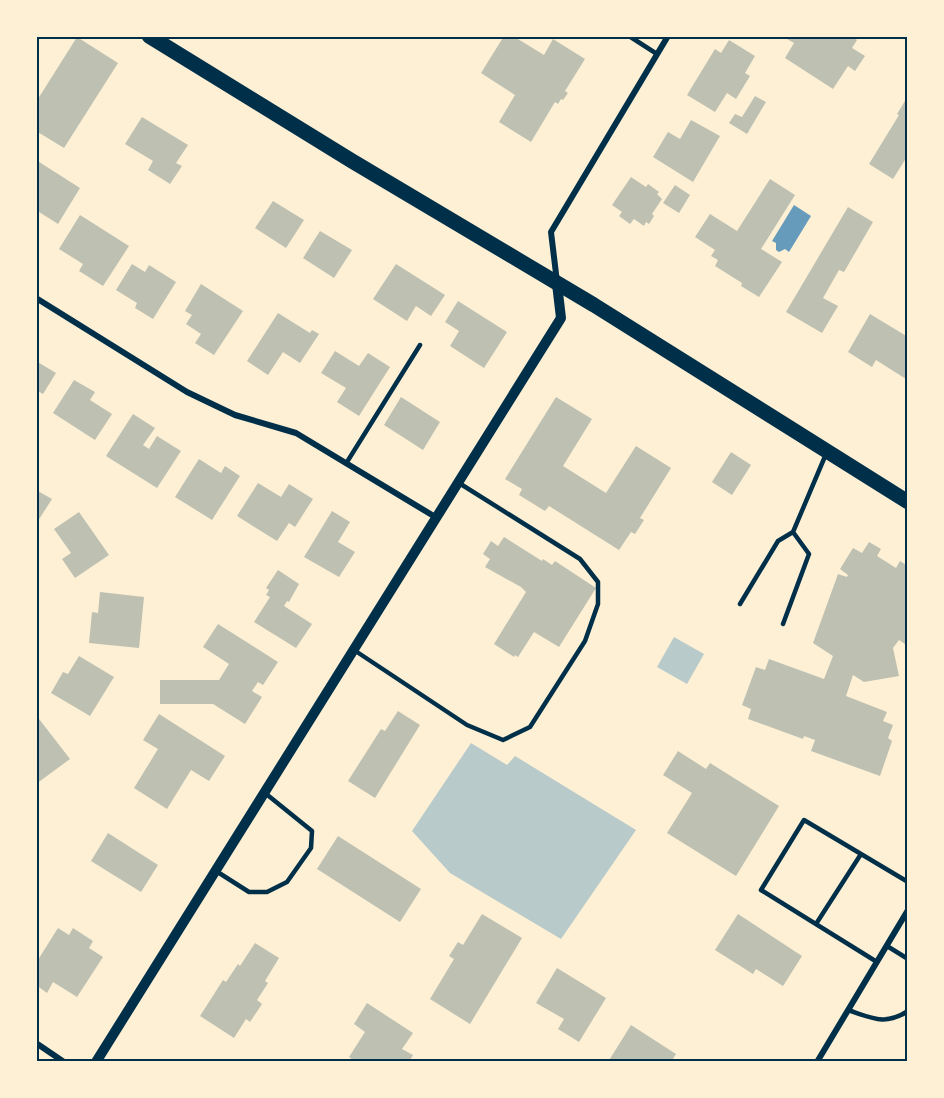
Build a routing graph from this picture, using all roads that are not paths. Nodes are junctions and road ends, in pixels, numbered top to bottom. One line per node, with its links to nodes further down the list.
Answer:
1 (149, 36): 5 (main road)
2 (629, 36): 4 (lane)
3 (668, 36): 4 (street)
4 (657, 54): 5 (street)
5 (557, 284): 8 (main road); 10 (street)
6 (36, 298): 9 (street)
7 (420, 345): 9 (lane)
8 (827, 452): 11 (main road); 13 (lane)
9 (347, 462): 12 (street)
10 (459, 483): 12 (street); 16 (lane)
11 (908, 502)
12 (437, 518): 16 (street)
13 (793, 532): 14 (lane); 15 (lane)
14 (740, 604)
15 (783, 624)
16 (354, 650): 17 (street)
17 (265, 792): 19 (street); 19 (lane)
18 (861, 854): 20 (lane); 22 (lane); 22 (lane)
19 (216, 871): 30 (street)
20 (908, 882)
21 (908, 910): 23 (street)
22 (816, 924): 25 (lane)
23 (886, 946): 24 (lane); 25 (street)
24 (908, 959)
25 (877, 962): 26 (street)
26 (848, 1010): 27 (lane); 31 (street)
27 (908, 1011)
28 (36, 1043): 29 (street)
29 (64, 1062)
30 (96, 1062)
31 (817, 1062)

